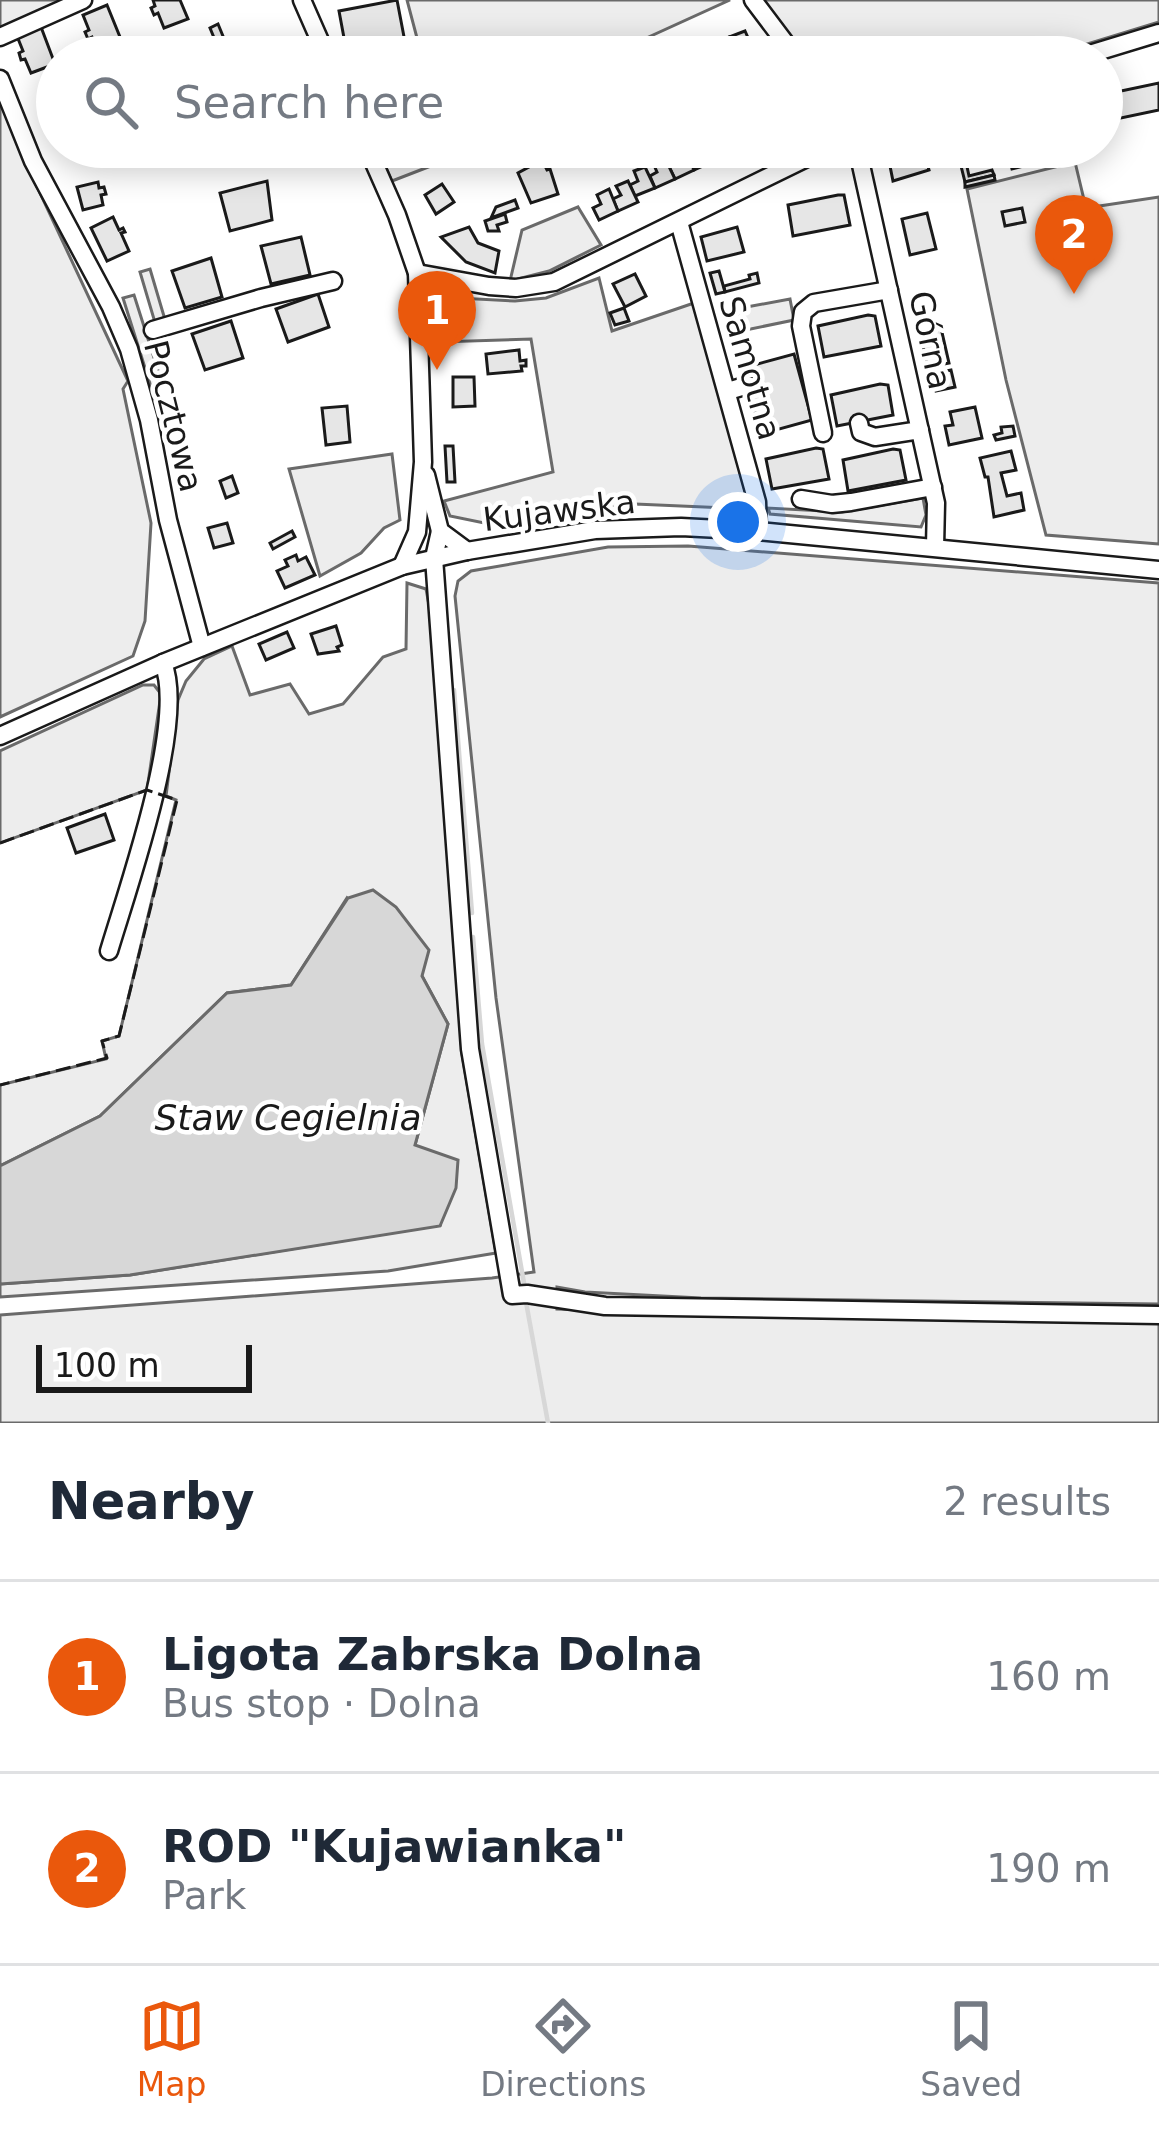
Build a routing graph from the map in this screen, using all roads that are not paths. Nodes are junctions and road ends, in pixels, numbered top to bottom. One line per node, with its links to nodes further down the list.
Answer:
1 (82, 0): 7 (street)
2 (302, 0): 5 (street)
3 (753, 0): 6 (street)
4 (1159, 33): 8 (street)
5 (318, 36)
6 (780, 36)
7 (0, 37)
8 (1123, 44)
9 (0, 79): 10 (street, Pocztowa)
10 (36, 167)
11 (37, 168): 36 (street, Pocztowa)
12 (376, 168): 16 (street)
13 (787, 168): 15 (street)
14 (862, 168): 18 (street, Górna)
15 (679, 222): 16 (street); 21 (street, Samotna)
16 (416, 273): 25 (street)
17 (333, 281): 19 (street)
18 (889, 290): 23 (street, Górna); 24 (street)
19 (153, 330)
20 (748, 386): 21 (street)
21 (728, 391): 29 (street, Samotna)
22 (859, 423): 23 (street)
23 (920, 430): 26 (street, Górna)
24 (823, 433)
25 (423, 462): 28 (street); 30 (street)
26 (933, 487): 27 (street); 31 (street, Górna)
27 (801, 499)
28 (440, 531): 32 (street); 33 (street)
29 (758, 531): 31 (street, Kujawska); 32 (street, Kujawska)
30 (417, 532): 33 (street); 34 (street)
31 (935, 547): 35 (street, Kujawska)
32 (467, 551): 33 (street, Kujawska)
33 (434, 558): 34 (street, Kujawska); 40 (street)
34 (401, 566): 36 (street, Kujawska)
35 (1159, 570)
36 (202, 647): 37 (street, Kujawska)
37 (163, 663): 38 (street, Kujawska); 39 (street)
38 (0, 736)
39 (109, 951)
40 (1159, 1315)

